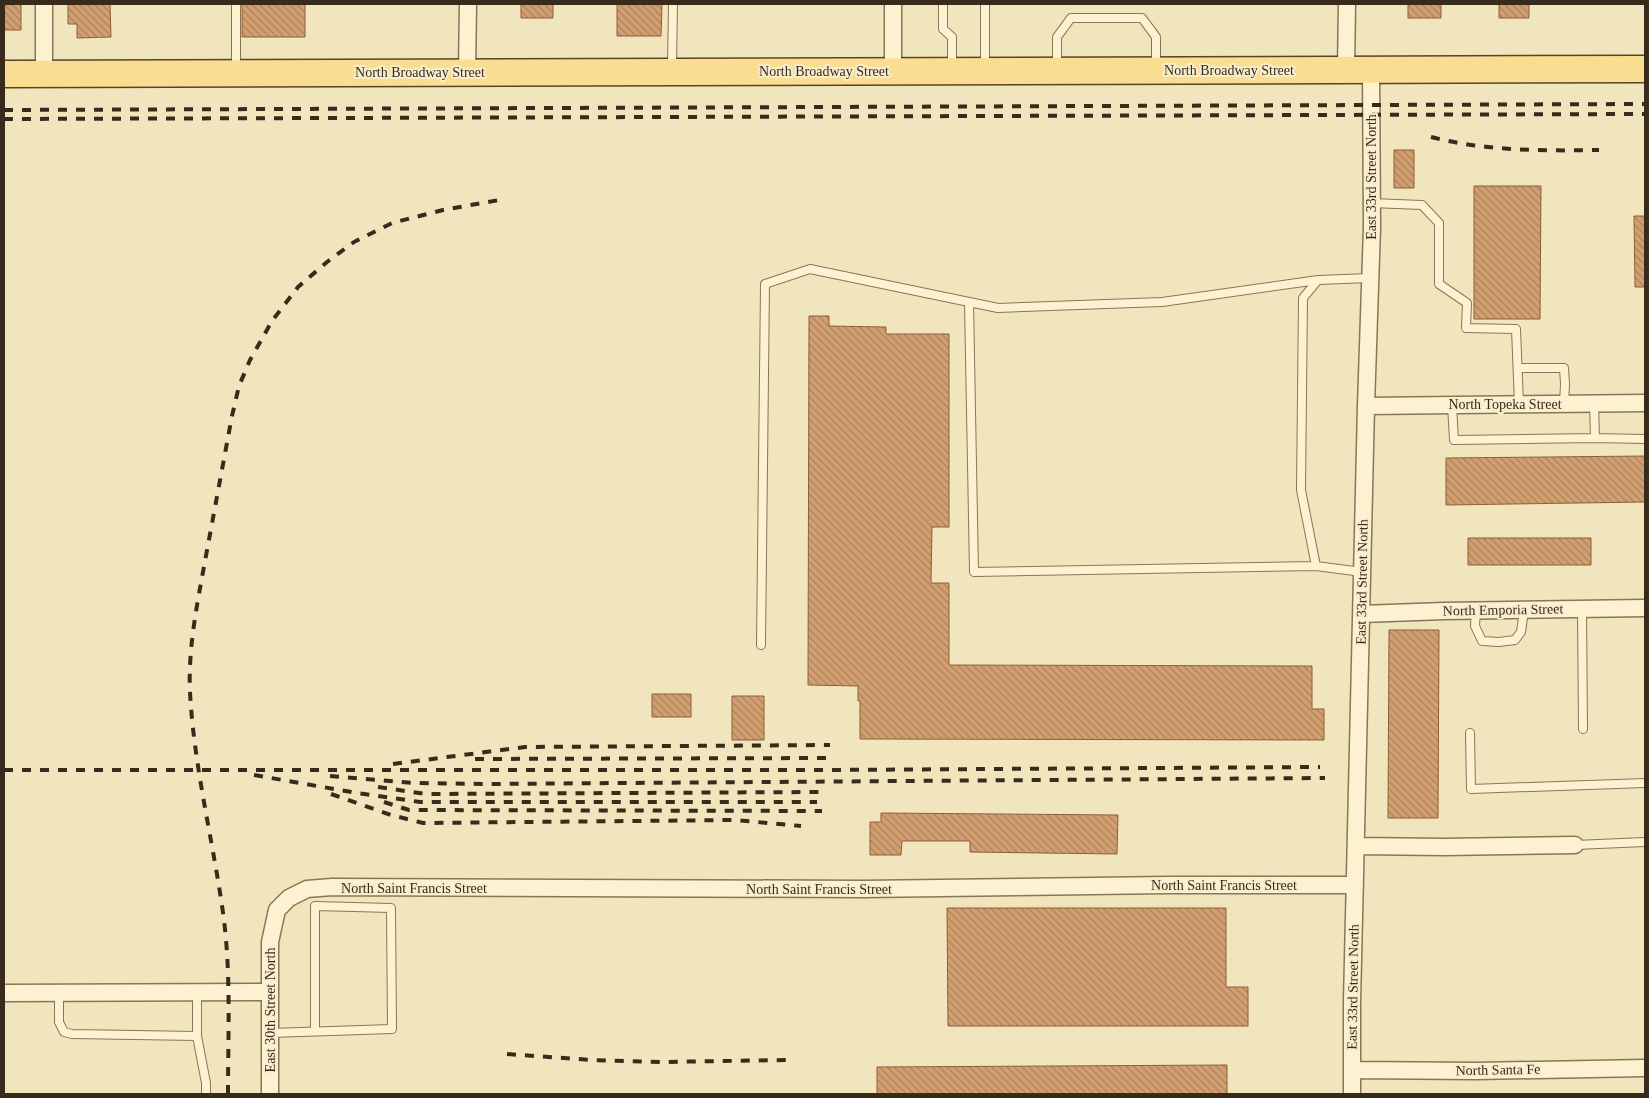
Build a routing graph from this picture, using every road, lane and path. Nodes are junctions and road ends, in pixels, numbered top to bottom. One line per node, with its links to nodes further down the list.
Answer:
1 (44, 4): 18 (street)
2 (236, 4): 19 (lane)
3 (468, 4): 17 (street)
4 (673, 4): 14 (lane)
5 (893, 4): 15 (street)
6 (943, 4): 16 (lane)
7 (985, 4): 11 (lane)
8 (1347, 4): 9 (street, East 33rd Street North)
9 (1359, 69): 10 (main road, North Broadway Street); 13 (main road, North Broadway Street); 21 (street, East 33rd Street North)
10 (1645, 69)
11 (985, 70): 12 (main road, North Broadway Street); 16 (main road, North Broadway Street)
12 (1057, 70): 13 (main road, North Broadway Street); 13 (lane)
13 (1156, 70)
14 (672, 71): 15 (main road, North Broadway Street); 17 (main road, North Broadway Street)
15 (893, 71): 16 (main road, North Broadway Street)
16 (952, 71)
17 (468, 72): 19 (main road, North Broadway Street)
18 (44, 73): 19 (main road, North Broadway Street); 20 (main road, North Broadway Street)
19 (236, 73)
20 (4, 74)
21 (1372, 204): 22 (street, East 33rd Street North); 25 (lane)
22 (1370, 278): 23 (lane); 31 (street, East 33rd Street North)
23 (1318, 280): 24 (lane); 34 (lane)
24 (969, 302): 34 (lane); 41 (lane)
25 (1518, 368): 27 (lane); 28 (lane)
26 (1645, 403): 29 (street, North Topeka Street)
27 (1518, 404): 28 (street, North Topeka Street); 30 (street, North Topeka Street)
28 (1564, 404): 29 (street, North Topeka Street)
29 (1594, 404): 32 (lane)
30 (1452, 405): 31 (street, North Topeka Street); 32 (lane)
31 (1366, 406): 35 (street, East 33rd Street North)
32 (1595, 438): 33 (lane)
33 (1645, 439)
34 (1316, 566): 35 (lane)
35 (1362, 572): 40 (street, East 33rd Street North)
36 (1645, 608): 37 (street, North Emporia Street)
37 (1582, 609): 39 (street, North Emporia Street); 42 (lane)
38 (1476, 610): 39 (street, North Emporia Street); 39 (lane); 40 (street, North Emporia Street)
39 (1524, 610)
40 (1362, 614): 47 (street, East 33rd Street North)
41 (762, 645)
42 (1583, 729)
43 (1470, 733): 44 (lane)
44 (1645, 783)
45 (1645, 842): 46 (lane)
46 (1575, 844): 47 (street)
47 (1356, 846): 48 (street, East 33rd Street North)
48 (1356, 885): 49 (street, North Saint Francis Street); 58 (street, East 33rd Street North)
49 (286, 901): 52 (street, East 30th Street North)
50 (58, 992): 51 (street); 53 (street); 56 (lane)
51 (197, 992): 52 (street); 56 (lane)
52 (270, 992): 55 (street, East 30th Street North)
53 (4, 993)
54 (315, 1031): 54 (lane); 55 (lane)
55 (270, 1033): 60 (street, East 30th Street North)
56 (197, 1036): 59 (lane)
57 (1645, 1068): 58 (street, North Santa Fe)
58 (1352, 1070): 61 (street, East 33rd Street North)
59 (206, 1094)
60 (270, 1094)
61 (1352, 1094)

